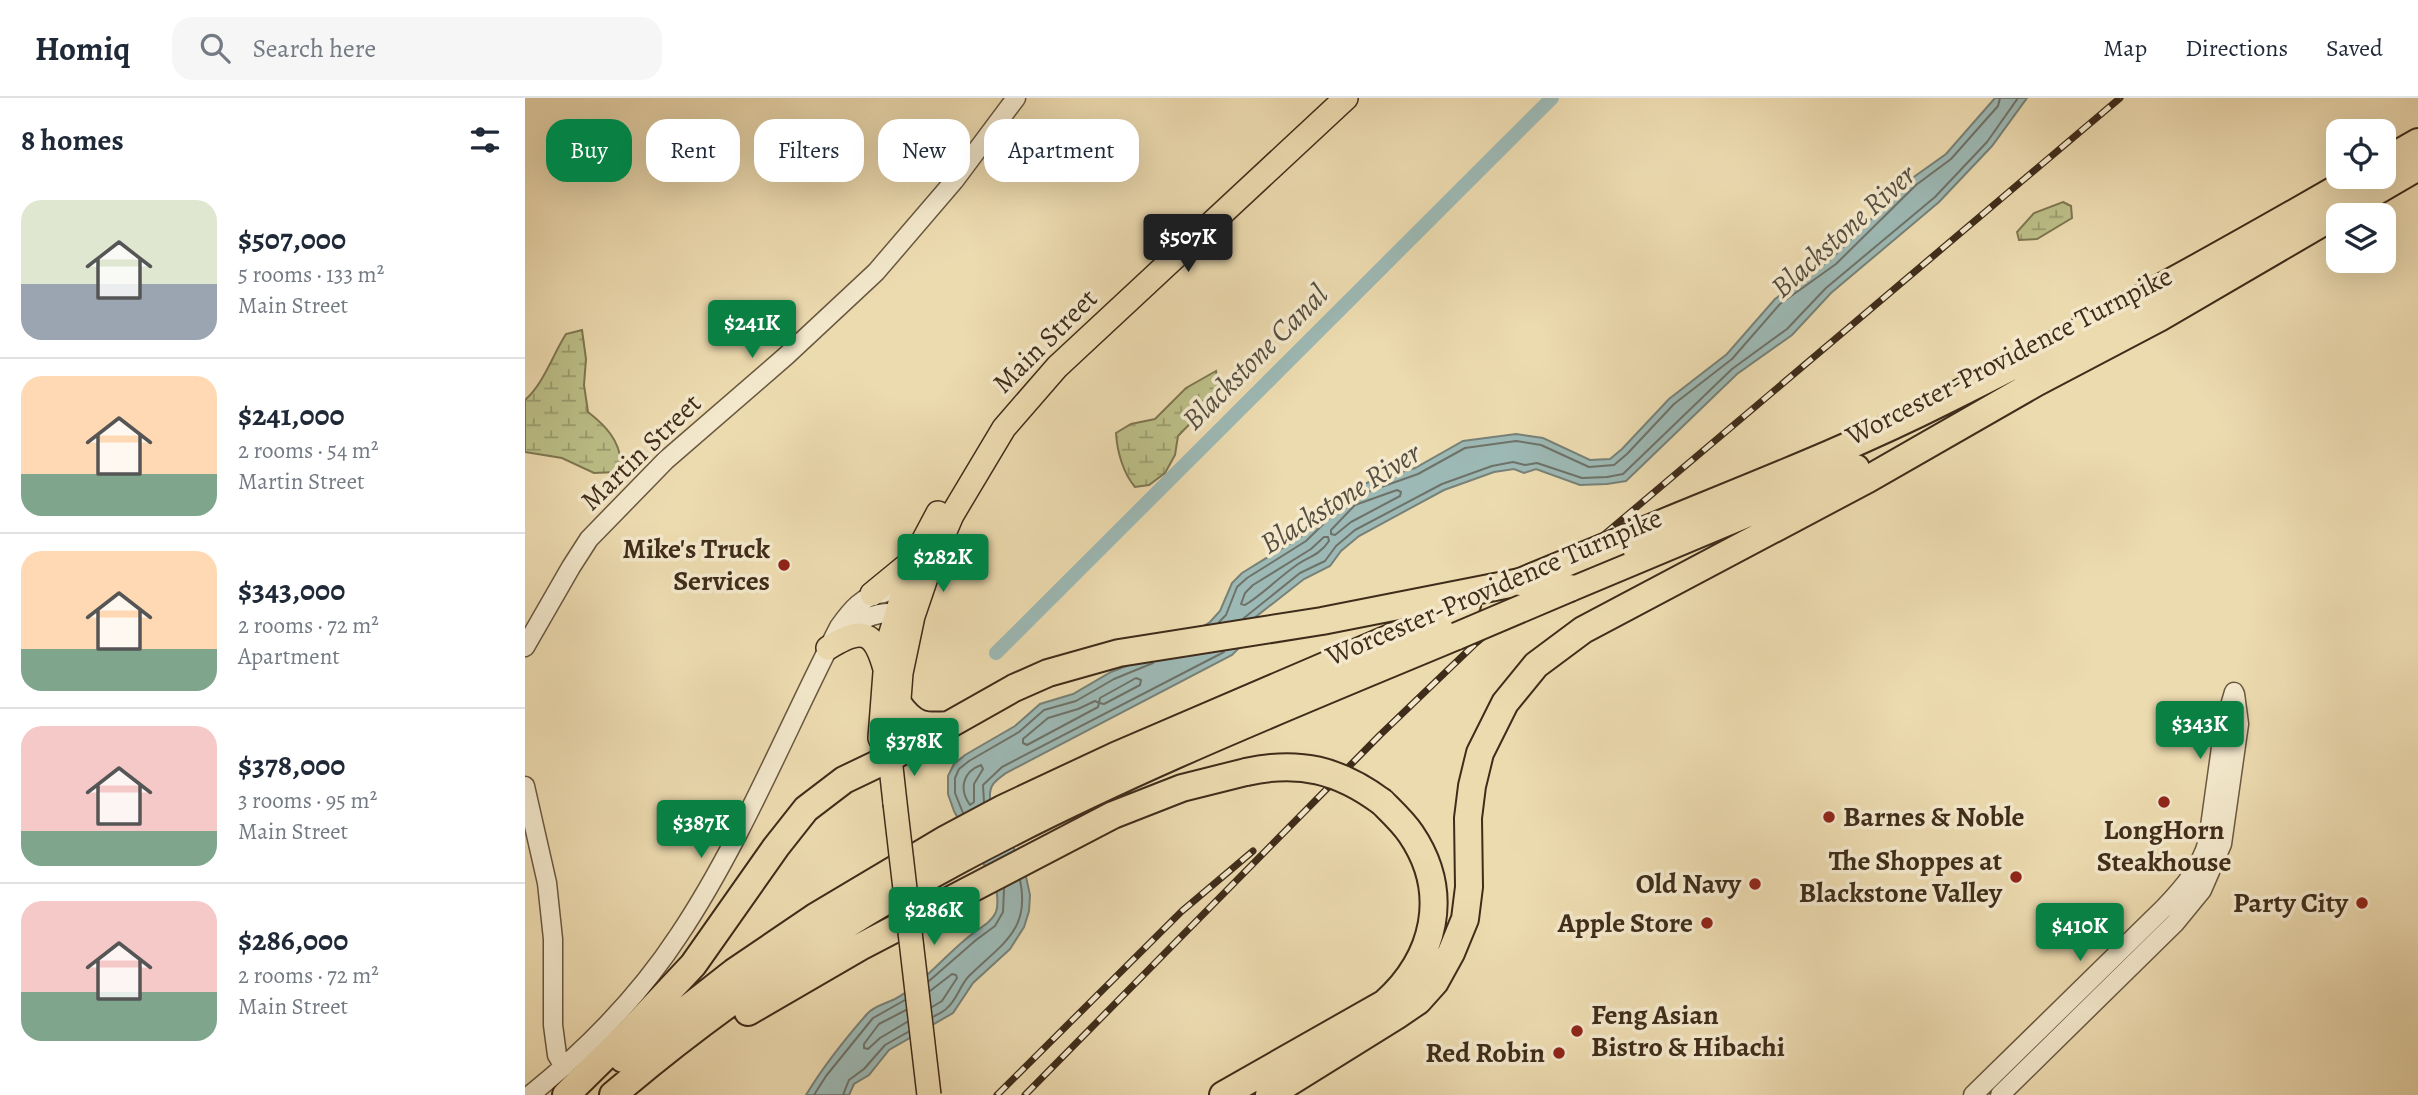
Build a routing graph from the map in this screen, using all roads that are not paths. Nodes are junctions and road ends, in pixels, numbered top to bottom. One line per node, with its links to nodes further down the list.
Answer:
1 (1016, 98): 13 (street, Martin Street)
2 (1346, 98): 8 (main road, Main Street)
3 (2418, 142): 4 (highway)
4 (2396, 155)
5 (2418, 167): 7 (highway, Worcester-Providence Turnpike)
6 (2336, 189): 10 (highway, Worcester-Providence Turnpike, bridge)
7 (2039, 381): 20 (highway, Worcester-Providence Turnpike, bridge); 30 (highway)
8 (1004, 428): 9 (main road, Main Street); 12 (main road, Main Street)
9 (913, 560): 11 (main road); 12 (main road, Main Street)
10 (1520, 582): 17 (highway); 20 (highway, Worcester-Providence Turnpike)
11 (872, 594): 12 (street); 14 (street)
12 (908, 604): 14 (street); 15 (main road, Main Street); 16 (main road, Main Street)
13 (525, 647)
14 (828, 648): 15 (main road); 22 (street)
15 (885, 669): 18 (main road, Main Street)
16 (898, 704): 17 (highway); 18 (main road, Main Street)
17 (949, 725): 18 (highway)
18 (890, 758): 24 (highway); 28 (main road, Main Street, bridge)
19 (525, 786): 22 (street)
20 (1010, 819): 21 (highway, Worcester-Providence Turnpike)
21 (952, 850): 25 (highway, Worcester-Providence Turnpike); 26 (highway, Worcester-Providence Turnpike)
22 (564, 1068): 23 (street)
23 (530, 1095)
24 (566, 1095)
25 (575, 1095)
26 (613, 1095)
27 (633, 1095): 29 (highway, bridge)
28 (929, 1095)
29 (1223, 1095)
30 (1269, 1095)
31 (1973, 1095): 32 (street)
32 (2000, 1095)

